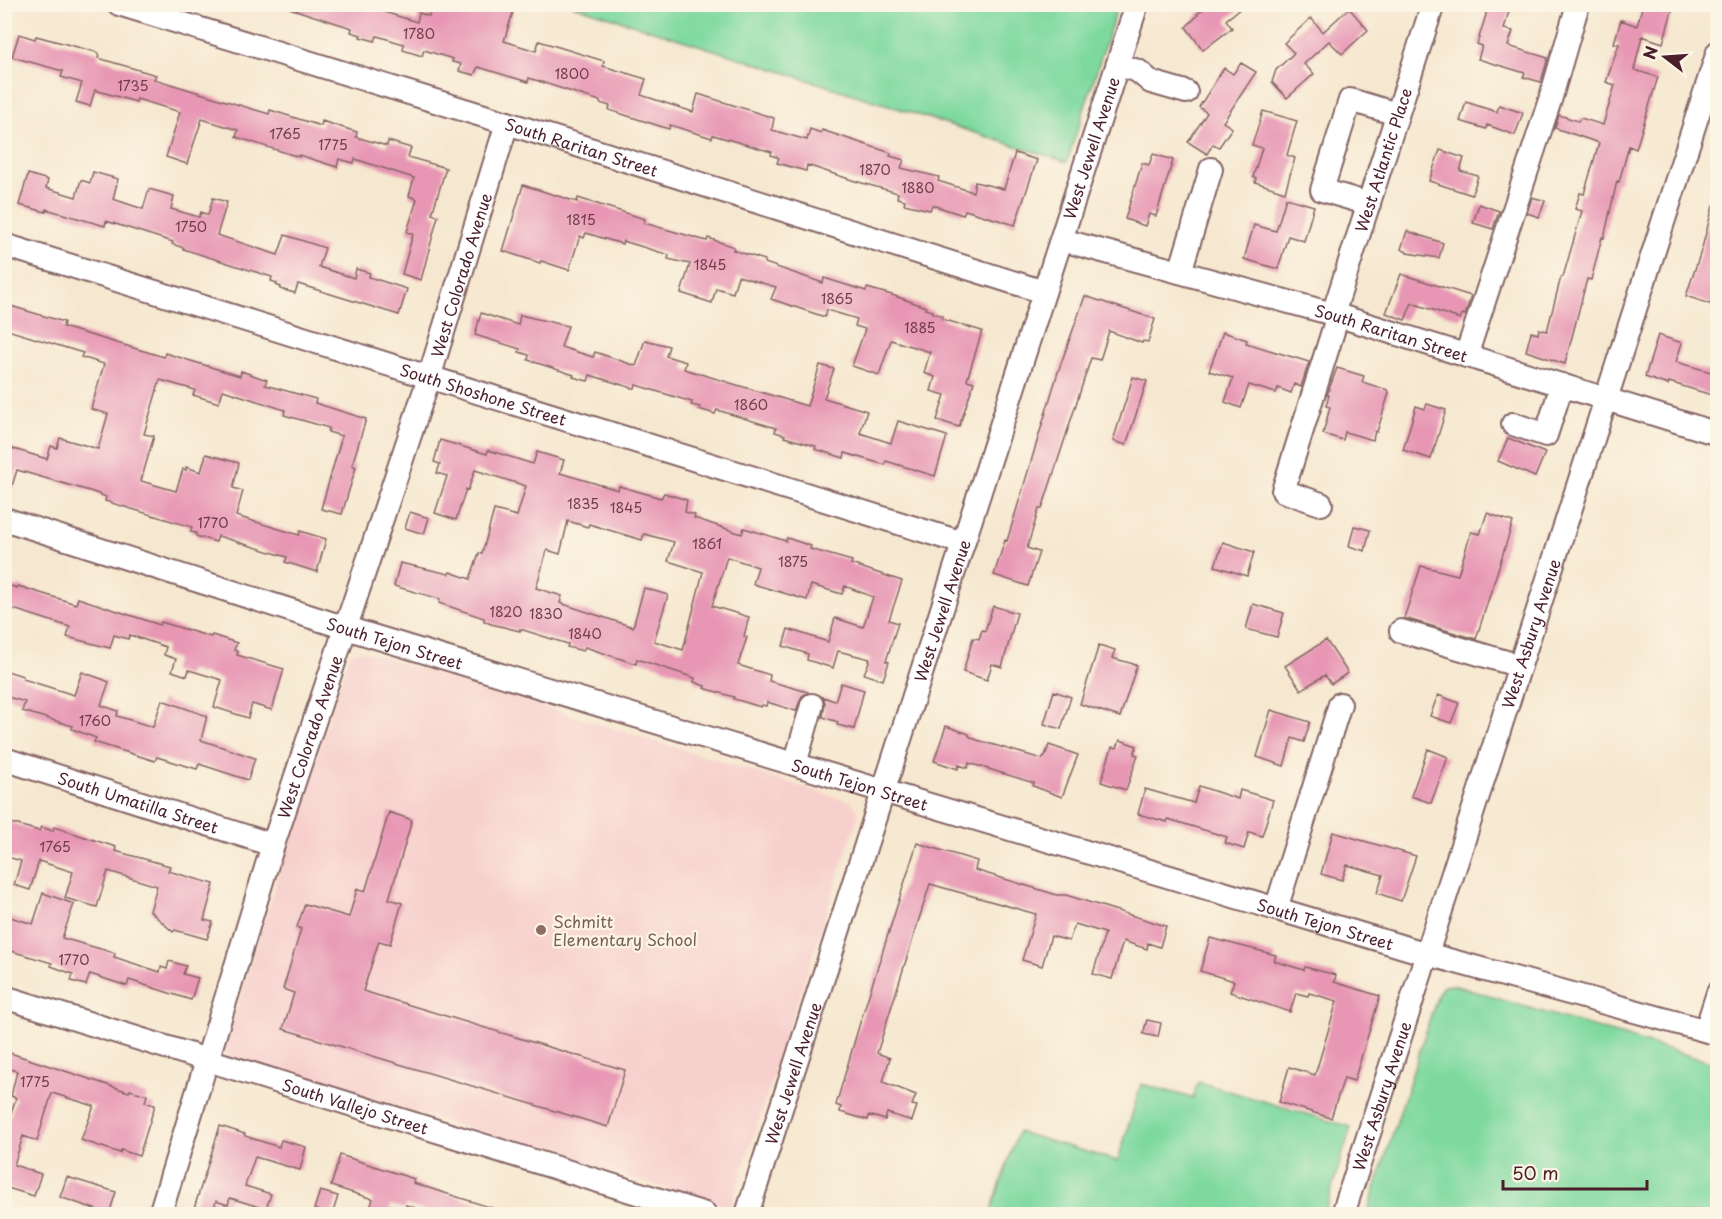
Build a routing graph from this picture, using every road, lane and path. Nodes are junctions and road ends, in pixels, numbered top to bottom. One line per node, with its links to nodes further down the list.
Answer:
1 (119, 4): 9 (street, South Raritan Street)
2 (1137, 4): 6 (street, West Jewell Avenue)
3 (1432, 4): 8 (street, West Atlantic Place)
4 (1578, 4): 17 (street)
5 (1718, 52): 20 (street, West Asbury Avenue)
6 (1118, 65): 7 (street); 12 (street, West Jewell Avenue)
7 (1186, 92)
8 (1397, 114): 11 (street, West Atlantic Place); 11 (street)
9 (507, 123): 15 (street, South Raritan Street); 18 (street, West Colorado Avenue)
10 (1211, 169): 14 (street)
11 (1369, 204): 16 (street, West Atlantic Place)
12 (1062, 240): 14 (street, South Raritan Street); 15 (street, West Jewell Avenue)
13 (4, 245): 18 (street, South Shoshone Street)
14 (1180, 272): 16 (street, South Raritan Street)
15 (1044, 292): 25 (street, West Jewell Avenue)
16 (1336, 314): 17 (street, South Raritan Street); 23 (street, West Atlantic Place)
17 (1466, 356): 19 (street, South Raritan Street)
18 (429, 378): 25 (street, South Shoshone Street); 26 (street, West Colorado Avenue)
19 (1562, 386): 20 (street, South Raritan Street); 21 (street)
20 (1606, 399): 22 (street, South Raritan Street); 28 (street, West Asbury Avenue)
21 (1514, 424)
22 (1718, 434)
23 (1321, 504)
24 (4, 519): 26 (street, South Tejon Street)
25 (963, 543): 33 (street, West Jewell Avenue)
26 (346, 628): 32 (street, South Tejon Street); 34 (street, West Colorado Avenue)
27 (1401, 631): 28 (street)
28 (1520, 666): 36 (street, West Asbury Avenue)
29 (1340, 704): 35 (street)
30 (812, 705): 32 (street)
31 (4, 759): 34 (street, South Umatilla Street)
32 (795, 764): 33 (street, South Tejon Street)
33 (883, 791): 35 (street, South Tejon Street); 43 (street, West Jewell Avenue)
34 (273, 845): 40 (street, West Colorado Avenue)
35 (1276, 909): 36 (street, South Tejon Street)
36 (1427, 954): 39 (street, South Tejon Street); 44 (street, West Asbury Avenue)
37 (1718, 993): 39 (street)
38 (4, 997): 40 (street, South Vallejo Street)
39 (1712, 1032)
40 (207, 1061): 41 (street, West Colorado Avenue); 42 (street, South Vallejo Street)
41 (160, 1215)
42 (705, 1215)
43 (747, 1215)
44 (1343, 1215)

